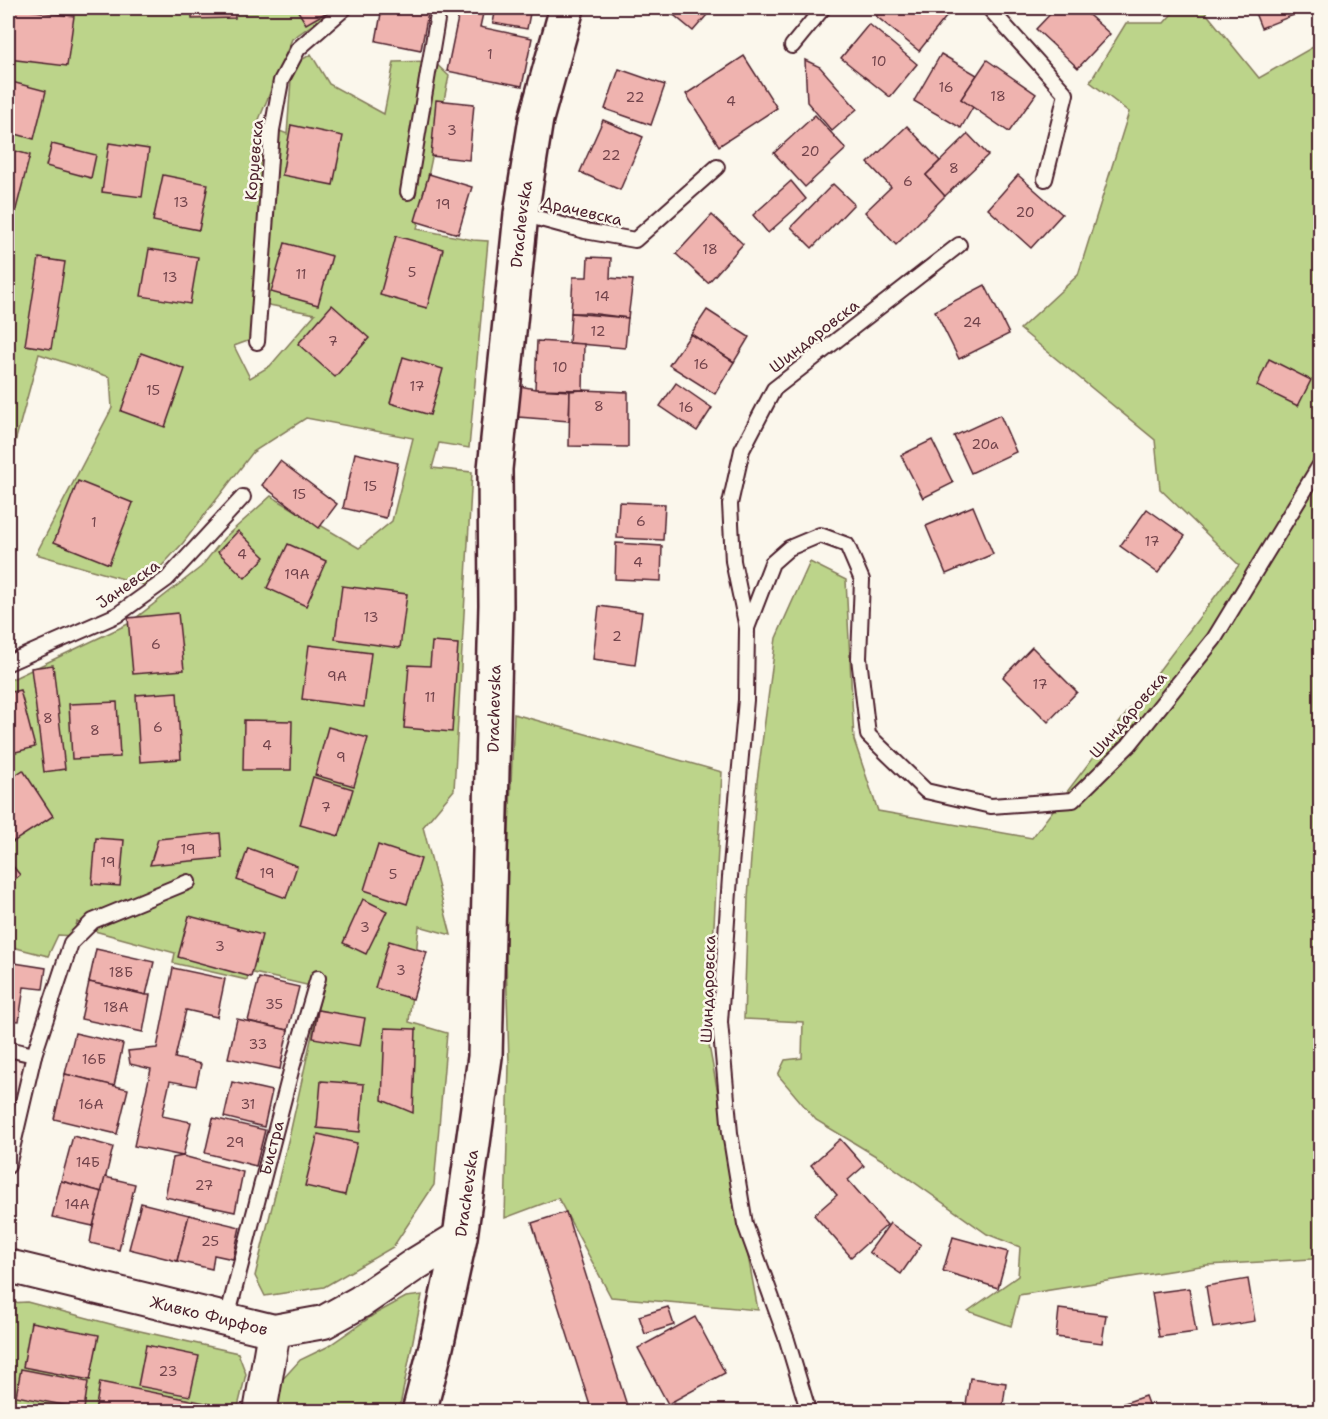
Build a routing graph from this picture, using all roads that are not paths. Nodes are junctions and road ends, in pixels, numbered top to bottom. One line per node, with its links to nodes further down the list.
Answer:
1 (345, 8): 12 (lane, Корџевска)
2 (439, 8): 9 (lane)
3 (567, 8): 10 (main road, Drachevska)
4 (823, 8): 6 (lane)
5 (989, 8): 8 (lane)
6 (792, 46)
7 (717, 167): 10 (lane, Драчевска)
8 (1045, 179)
9 (408, 192)
10 (521, 214): 22 (main road, Drachevska)
11 (959, 245): 15 (lane, Шиндаровска)
12 (256, 342)
13 (1320, 465): 15 (lane, Шиндаровска)
14 (243, 497): 16 (lane, Јаневска)
15 (747, 628): 28 (lane, Шиндаровска)
16 (8, 663)
17 (188, 882): 20 (lane)
18 (318, 978): 24 (lane, Бистра)
19 (8, 1049): 20 (lane)
20 (34, 1055): 21 (lane)
21 (8, 1166)
22 (460, 1237): 25 (street, Живко Фирфов); 27 (main road, Drachevska)
23 (8, 1266): 24 (street, Живко Фирфов)
24 (227, 1318): 25 (street, Живко Фирфов)
25 (274, 1331): 26 (street)
26 (260, 1412)
27 (418, 1412)
28 (807, 1412)

